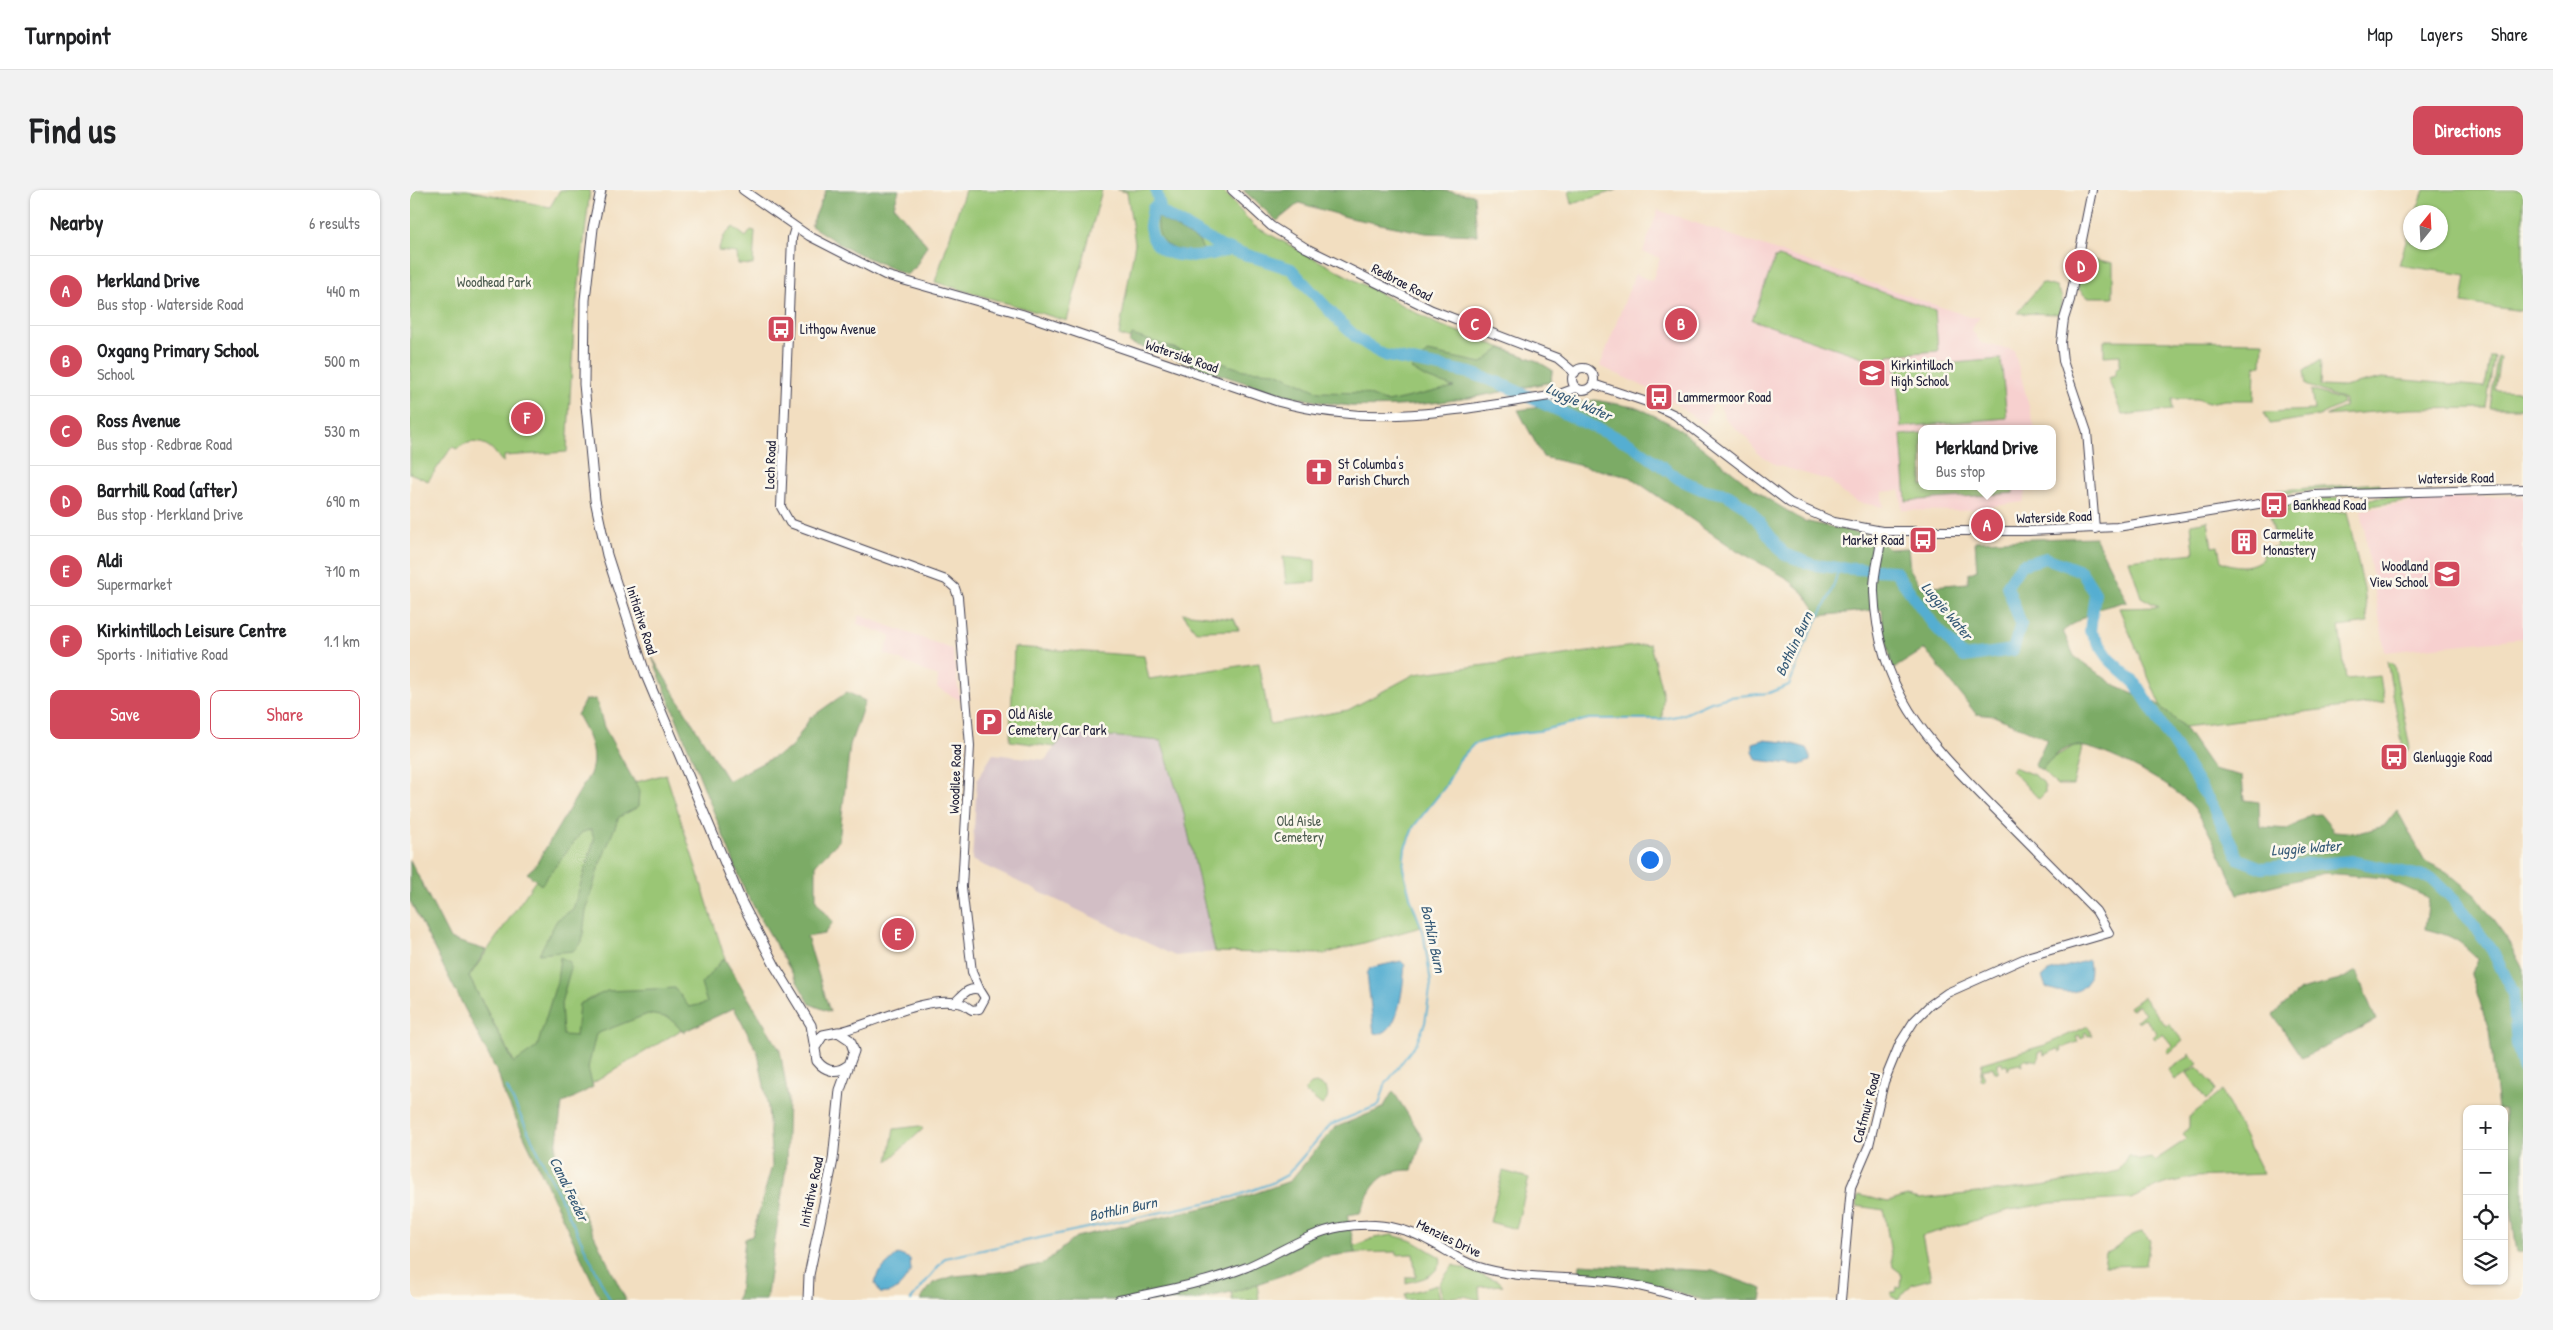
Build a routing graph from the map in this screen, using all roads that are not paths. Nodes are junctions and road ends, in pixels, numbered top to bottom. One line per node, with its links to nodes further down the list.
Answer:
1 (601, 190): 18 (main road, Initiative Road)
2 (743, 190): 5 (street, Waterside Road)
3 (1232, 190): 6 (street, Redbrae Road)
4 (2092, 190): 10 (street)
5 (795, 228): 8 (street, Waterside Road); 12 (street, Loch Road)
6 (1575, 372): 7 (street); 8 (street)
7 (1593, 384): 8 (street); 11 (street, Waterside Road)
8 (1576, 388)
9 (2523, 489): 10 (street, Waterside Road)
10 (2095, 528): 11 (street, Waterside Road)
11 (1882, 532): 30 (street, Calfmuir Road)
12 (954, 588): 13 (street, Woodilee Road)
13 (972, 972): 14 (street, Woodilee Road); 15 (street, Woodilee Road)
14 (980, 990): 15 (street); 17 (street)
15 (967, 992): 16 (street); 17 (street)
16 (954, 1003): 17 (street); 19 (street)
17 (964, 1004)
18 (811, 1025): 21 (main road); 23 (main road)
19 (857, 1028): 20 (street); 22 (street)
20 (838, 1032): 21 (main road); 22 (main road)
21 (827, 1034): 23 (main road)
22 (852, 1044): 24 (main road)
23 (816, 1046): 25 (main road)
24 (847, 1066): 25 (main road); 26 (main road, Initiative Road)
25 (830, 1070): 26 (main road)
26 (840, 1090): 27 (main road, Initiative Road)
27 (808, 1300)
28 (1119, 1300): 29 (street, Menzies Drive)
29 (1688, 1300)
30 (1841, 1300)

